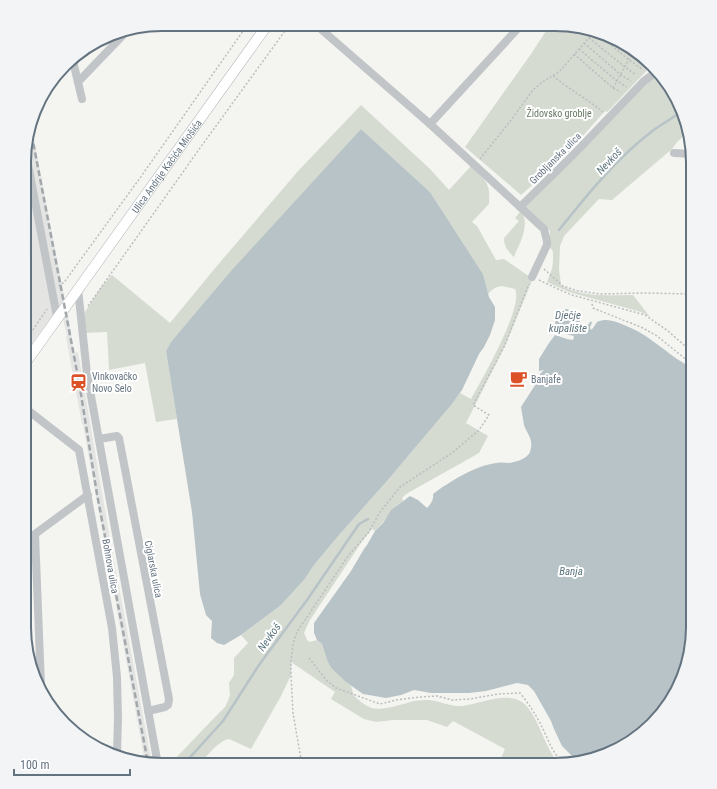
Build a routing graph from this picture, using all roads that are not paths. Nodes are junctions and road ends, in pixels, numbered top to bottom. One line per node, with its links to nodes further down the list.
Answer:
1 (263, 31): 15 (main road, Ulica Andrije Kačića Miošića)
2 (323, 31): 9 (street)
3 (515, 31): 9 (street)
4 (120, 38): 7 (street)
5 (74, 66): 7 (street)
6 (653, 75): 13 (street, Grobljanska ulica)
7 (78, 82): 8 (street)
8 (82, 99)
9 (430, 124): 13 (street)
10 (674, 153): 11 (street)
11 (686, 154)
12 (31, 184): 16 (street)
13 (520, 207): 14 (street)
14 (532, 277)
15 (78, 289): 16 (main road, Ulica Andrije Kačića Miošića); 19 (street)
16 (57, 317): 17 (main road, Ulica Andrije Kačića Miošića)
17 (31, 355)
18 (31, 413): 20 (street, Bohnova ulica)
19 (99, 439): 22 (street); 22 (street, Ciglarska ulica)
20 (88, 495): 21 (street); 23 (street, Bohnova ulica)
21 (41, 675)
22 (148, 711): 24 (street)
23 (117, 750)
24 (157, 758)

